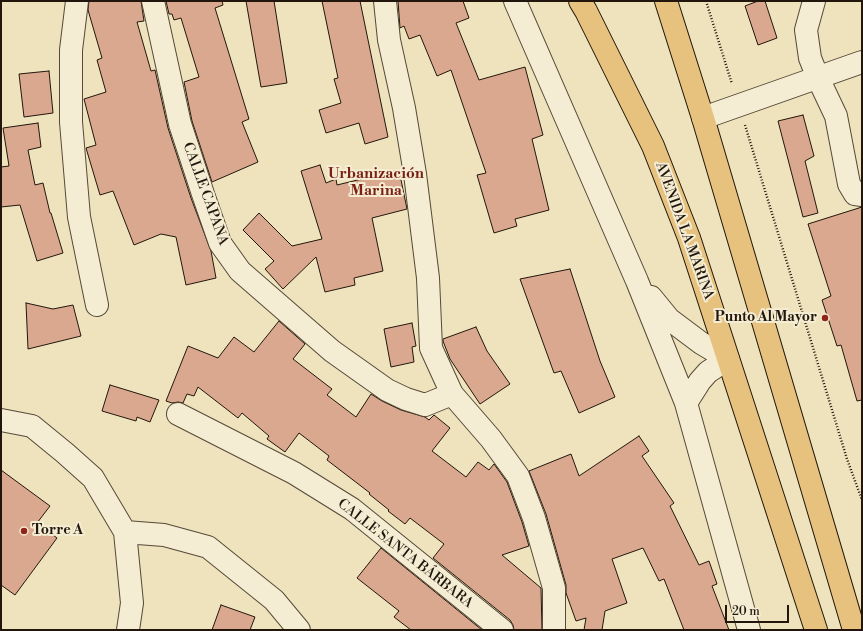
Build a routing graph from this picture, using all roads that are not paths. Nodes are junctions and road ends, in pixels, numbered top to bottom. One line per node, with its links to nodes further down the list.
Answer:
1 (77, 1): 13 (street)
2 (153, 1): 15 (street, CALLE CAPANA)
3 (384, 1): 15 (street)
4 (515, 1): 12 (street)
5 (580, 1): 14 (main road, AVENIDA LA MARINA)
6 (666, 1): 10 (main road)
7 (814, 1): 9 (street)
8 (862, 62): 9 (street)
9 (818, 78): 10 (street); 11 (street)
10 (703, 118): 26 (main road)
11 (862, 195)
12 (637, 281): 14 (street); 16 (street)
13 (96, 305)
14 (728, 359): 16 (street); 25 (main road, AVENIDA LA MARINA)
15 (452, 394): 23 (street)
16 (686, 403): 24 (street)
17 (178, 414): 22 (street, CALLE SANTA BÁRBARA)
18 (1, 420): 19 (street)
19 (125, 532): 20 (street); 21 (street)
20 (128, 630)
21 (299, 630)
22 (502, 630)
23 (554, 630)
24 (749, 630)
25 (816, 630)
26 (854, 630)

